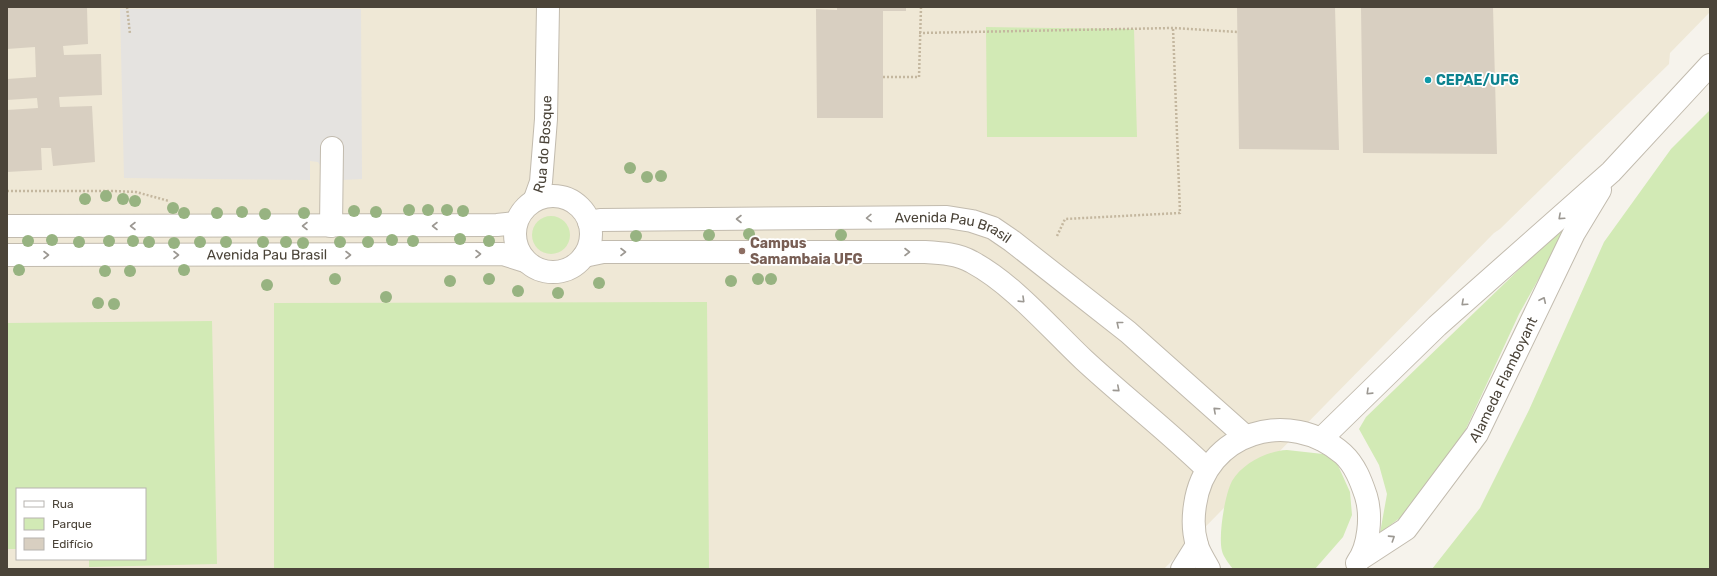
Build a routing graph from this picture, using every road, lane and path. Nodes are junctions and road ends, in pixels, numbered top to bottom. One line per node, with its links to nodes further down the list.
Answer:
1 (127, 7): 7 (path)
2 (548, 7): 10 (street, Rua do Bosque)
3 (921, 7): 6 (path)
4 (1173, 28): 5 (path); 6 (path); 21 (path)
5 (1237, 32)
6 (919, 33): 9 (path)
7 (130, 34)
8 (1710, 65): 12 (street, Alameda Flamboyant)
9 (883, 77)
10 (548, 88): 14 (street, Rua do Bosque); 15 (street, Rua do Bosque)
11 (332, 148): 20 (street)
12 (1611, 172): 26 (street, Alameda Flamboyant, one-way to 26); 29 (street, Alameda Flamboyant, one-way to 12)
13 (7, 191): 16 (path)
14 (559, 196): 15 (street); 17 (street)
15 (535, 199): 18 (street)
16 (170, 201)
17 (589, 222): 23 (street); 25 (street, Avenida Pau Brasil, one-way to 17)
18 (516, 223): 20 (street, Avenida Pau Brasil, one-way to 20); 24 (street)
19 (13, 225): 20 (street, Avenida Pau Brasil, one-way to 19)
20 (331, 226)
21 (1057, 236)
22 (7, 255): 24 (street, Avenida Pau Brasil, one-way to 24)
23 (584, 256): 24 (street); 27 (street, Avenida Pau Brasil, one-way to 27)
24 (525, 261)
25 (1245, 436): 26 (street); 27 (street)
26 (1321, 438): 29 (street)
27 (1207, 469): 28 (street)
28 (1197, 545): 30 (street); 31 (street)
29 (1356, 564)
30 (1182, 569)
31 (1209, 569)

